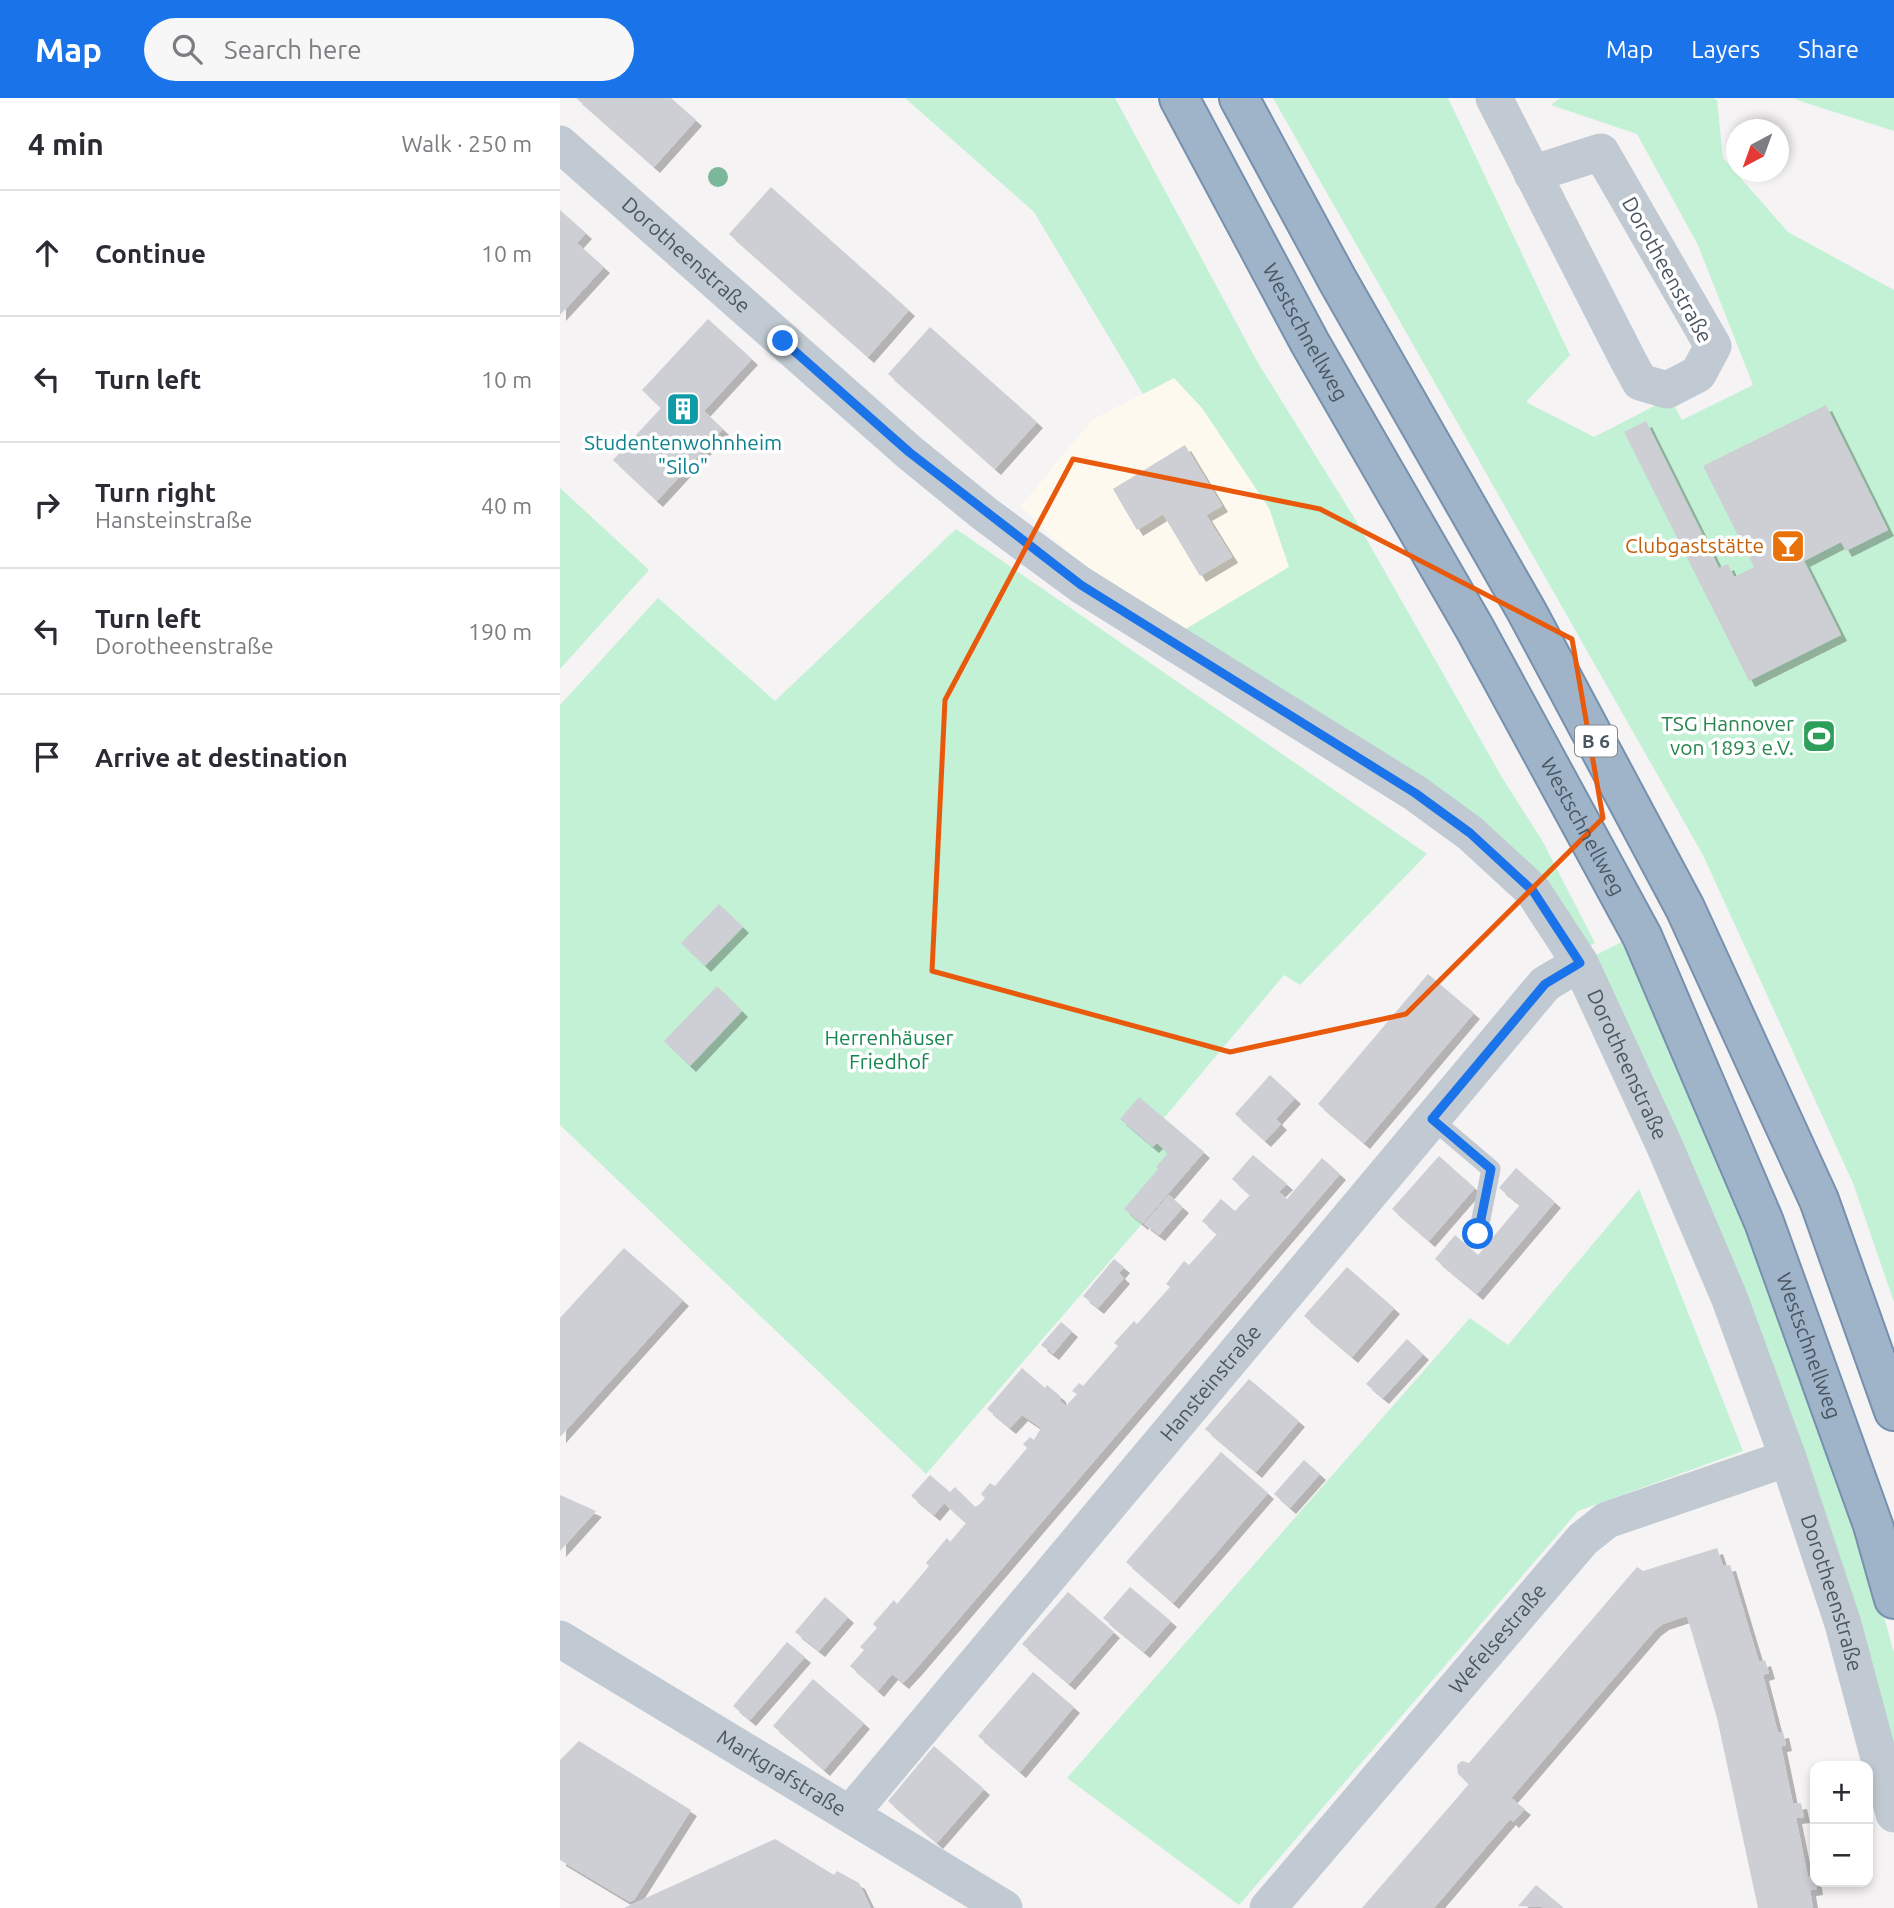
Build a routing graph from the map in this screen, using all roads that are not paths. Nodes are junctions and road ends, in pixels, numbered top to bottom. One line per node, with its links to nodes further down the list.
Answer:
1 (1178, 98): 11 (highway, Westschnellweg / B 6)
2 (1239, 98): 9 (highway, B 6)
3 (1494, 98): 5 (street, Dorotheenstraße)
4 (560, 144): 6 (street, Dorotheenstraße)
5 (1532, 174): 5 (street, Dorotheenstraße)
6 (1580, 963): 7 (street, Hansteinstraße); 10 (street, Dorotheenstraße)
7 (1432, 1119): 8 (lane); 13 (street, Hansteinstraße)
8 (1478, 1234)
9 (1894, 1411)
10 (1788, 1458): 14 (street, Dorotheenstraße); 16 (street, Wefelsestraße)
11 (1894, 1599)
12 (560, 1639): 13 (street, Markgrafstraße)
13 (850, 1814): 15 (street, Markgrafstraße)
14 (1894, 1814)
15 (1004, 1908)
16 (1268, 1908)

